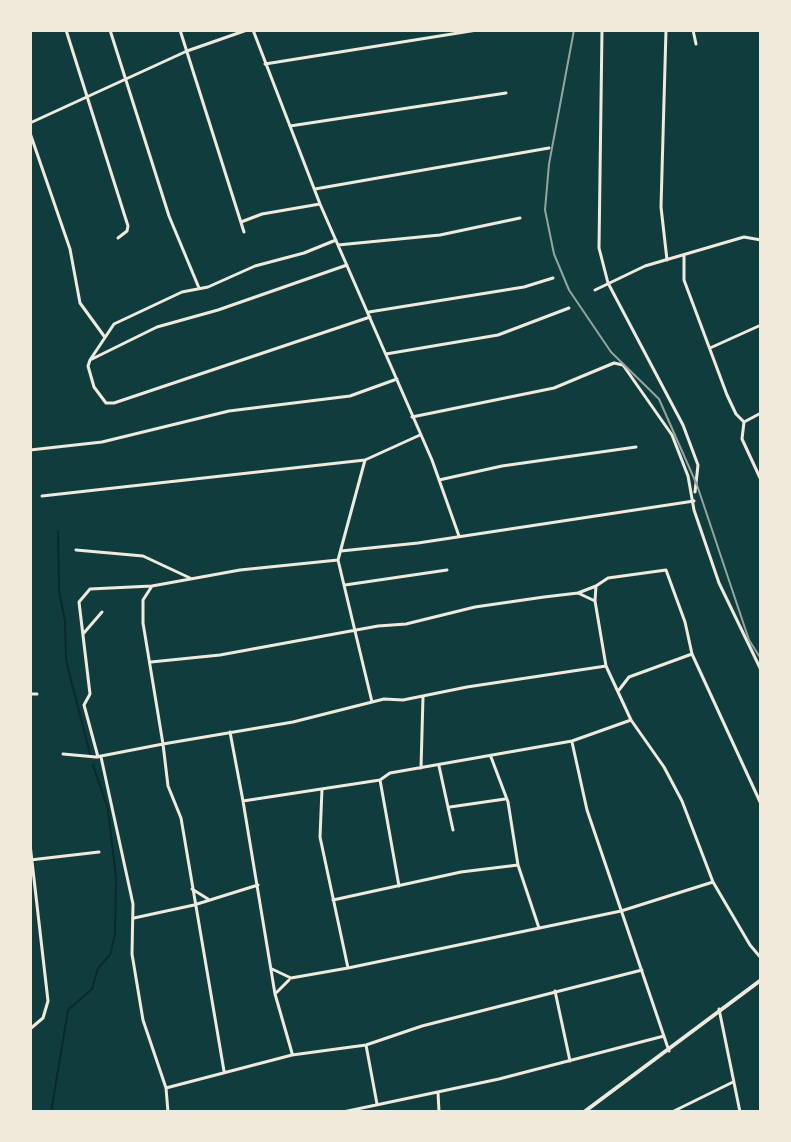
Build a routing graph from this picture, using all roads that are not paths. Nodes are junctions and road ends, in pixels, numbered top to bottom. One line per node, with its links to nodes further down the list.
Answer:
1 (66, 30): 14 (street)
2 (110, 30): 12 (street)
3 (180, 30): 10 (street)
4 (250, 30): 10 (street); 11 (street)
5 (477, 30): 11 (street)
6 (602, 30): 31 (street)
7 (666, 30): 28 (street)
8 (693, 30): 9 (street)
9 (696, 44)
10 (187, 51): 12 (street); 22 (street)
11 (265, 64): 16 (street)
12 (127, 77): 14 (street); 32 (street)
13 (506, 93): 16 (street)
14 (85, 96): 15 (street); 24 (street)
15 (30, 123)
16 (290, 126): 19 (street)
17 (30, 133): 37 (street)
18 (549, 148): 19 (street)
19 (315, 189): 20 (street)
20 (320, 204): 22 (street); 26 (street)
21 (520, 218): 26 (street)
22 (241, 222): 23 (street)
23 (244, 232)
24 (118, 238)
25 (761, 240): 27 (street)
26 (337, 242): 29 (street); 32 (street)
27 (684, 255): 28 (street); 38 (street)
28 (667, 260): 31 (street)
29 (347, 265): 35 (street); 40 (street)
30 (553, 278): 35 (street)
31 (608, 283): 33 (street); 52 (street)
32 (199, 288): 37 (street)
33 (595, 290)
34 (569, 308): 39 (street)
35 (369, 315): 39 (street); 40 (street)
36 (761, 325): 38 (street)
37 (104, 336): 40 (street)
38 (710, 348): 44 (street)
39 (386, 354): 41 (street)
40 (90, 360)
41 (397, 379): 43 (street); 47 (street)
42 (761, 413): 44 (street)
43 (412, 417): 45 (street); 52 (street)
44 (744, 422): 50 (street)
45 (420, 435): 48 (street); 49 (street)
46 (636, 447): 49 (street)
47 (30, 450)
48 (365, 460): 51 (street); 55 (street)
49 (439, 480): 53 (street)
50 (761, 480)
51 (42, 496)
52 (694, 499): 53 (street); 70 (street)
53 (459, 536): 55 (street)
54 (76, 550): 58 (street)
55 (341, 551): 56 (street)
56 (338, 560): 58 (street); 59 (street)
57 (447, 570): 59 (street)
58 (191, 579): 60 (street)
59 (345, 585): 65 (street)
60 (152, 586): 66 (street); 68 (street)
61 (596, 586): 62 (street); 63 (street); 67 (street)
62 (578, 593): 63 (street); 65 (street)
63 (595, 601): 69 (street)
64 (102, 612): 66 (street)
65 (355, 632): 68 (street); 77 (street)
66 (83, 634): 83 (street)
67 (692, 654): 72 (street); 91 (street)
68 (151, 662): 81 (street)
69 (606, 666): 71 (street); 76 (street)
70 (761, 670)
71 (615, 683): 72 (street); 73 (street)
72 (622, 683): 73 (street)
73 (619, 690): 78 (street)
74 (30, 694): 75 (street)
75 (37, 694)
76 (423, 697): 77 (street); 86 (street)
77 (372, 702): 79 (street)
78 (631, 720): 80 (street); 98 (street)
79 (230, 732): 81 (street); 90 (street)
80 (572, 741): 84 (street); 105 (street)
81 (163, 744): 83 (street); 101 (street)
82 (63, 754): 83 (street)
83 (100, 757): 106 (street)
84 (491, 757): 85 (street); 89 (street)
85 (439, 766): 86 (street); 92 (street)
86 (421, 768): 87 (street)
87 (380, 780): 88 (street); 100 (street)
88 (322, 789): 90 (street); 103 (street)
89 (506, 798): 92 (street); 97 (street)
90 (243, 801): 99 (street)
91 (761, 804)
92 (450, 807): 93 (street)
93 (453, 830)
94 (30, 844): 96 (street)
95 (99, 852): 96 (street)
96 (31, 859): 117 (street)
97 (518, 865): 100 (street); 107 (street)
98 (713, 882): 105 (street); 108 (street)
99 (258, 885): 102 (street); 110 (street)
100 (399, 886): 103 (street)
101 (192, 889): 102 (street); 104 (street)
102 (208, 899): 104 (street)
103 (333, 900): 109 (street)
104 (194, 905): 106 (street); 123 (street)
105 (621, 911): 107 (street); 111 (street)
106 (134, 918): 125 (street)
107 (539, 928): 109 (street)
108 (761, 958)
109 (348, 968): 112 (street)
110 (272, 969): 112 (street); 115 (street)
111 (642, 970): 114 (street); 118 (street)
112 (291, 978): 115 (street)
113 (761, 980): 116 (street)
114 (555, 991): 119 (street); 122 (street)
115 (275, 994): 121 (street)
116 (719, 1009): 120 (street); 124 (street)
117 (30, 1029)
118 (664, 1036): 120 (street); 122 (street)
119 (366, 1045): 121 (street); 127 (street)
120 (669, 1051): 131 (street)
121 (292, 1055): 123 (street)
122 (570, 1061): 126 (street)
123 (224, 1071): 125 (street)
124 (734, 1082): 132 (street); 133 (street)
125 (166, 1088): 128 (street)
126 (438, 1091): 127 (street); 130 (street)
127 (377, 1104): 129 (street)
128 (168, 1112)
129 (343, 1112)
130 (439, 1112)
131 (584, 1112)
132 (672, 1112)
133 (740, 1112)

